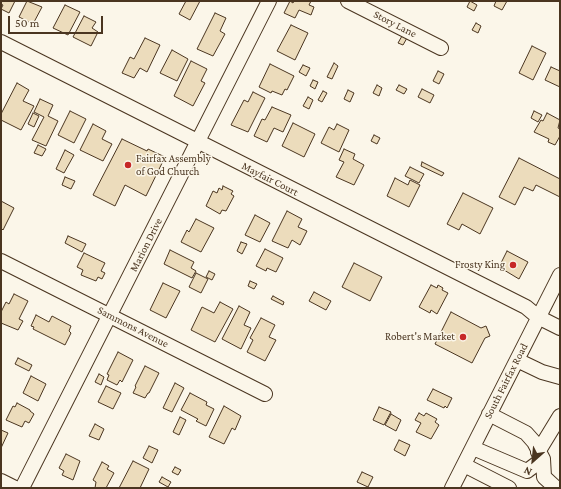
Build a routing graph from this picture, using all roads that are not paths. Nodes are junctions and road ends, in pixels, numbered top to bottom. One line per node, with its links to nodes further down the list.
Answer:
1 (269, 1): 5 (street, Marion Drive)
2 (348, 1): 4 (street, Story Lane)
3 (1, 42): 5 (street, Mayfair Court)
4 (441, 48)
5 (198, 142): 8 (street, Marion Drive); 9 (street, Mayfair Court)
6 (1, 261): 8 (street, Sammons Avenue)
7 (560, 275): 9 (street, South Fairfax Road)
8 (110, 315): 13 (street, Sammons Avenue); 19 (street, Marion Drive)
9 (538, 317): 10 (street, Mayfair Court); 11 (street, South Fairfax Road)
10 (560, 328)
11 (517, 360): 12 (street); 14 (street, South Fairfax Road)
12 (560, 377)
13 (265, 394)
14 (489, 414): 16 (street, South Fairfax Road); 17 (street)
15 (560, 416): 17 (street)
16 (473, 448): 17 (street); 18 (street, South Fairfax Road)
17 (540, 455): 22 (street)
18 (464, 465): 20 (street, South Fairfax Road); 21 (street)
19 (22, 488)
20 (452, 488)
21 (508, 488)
22 (556, 488)

